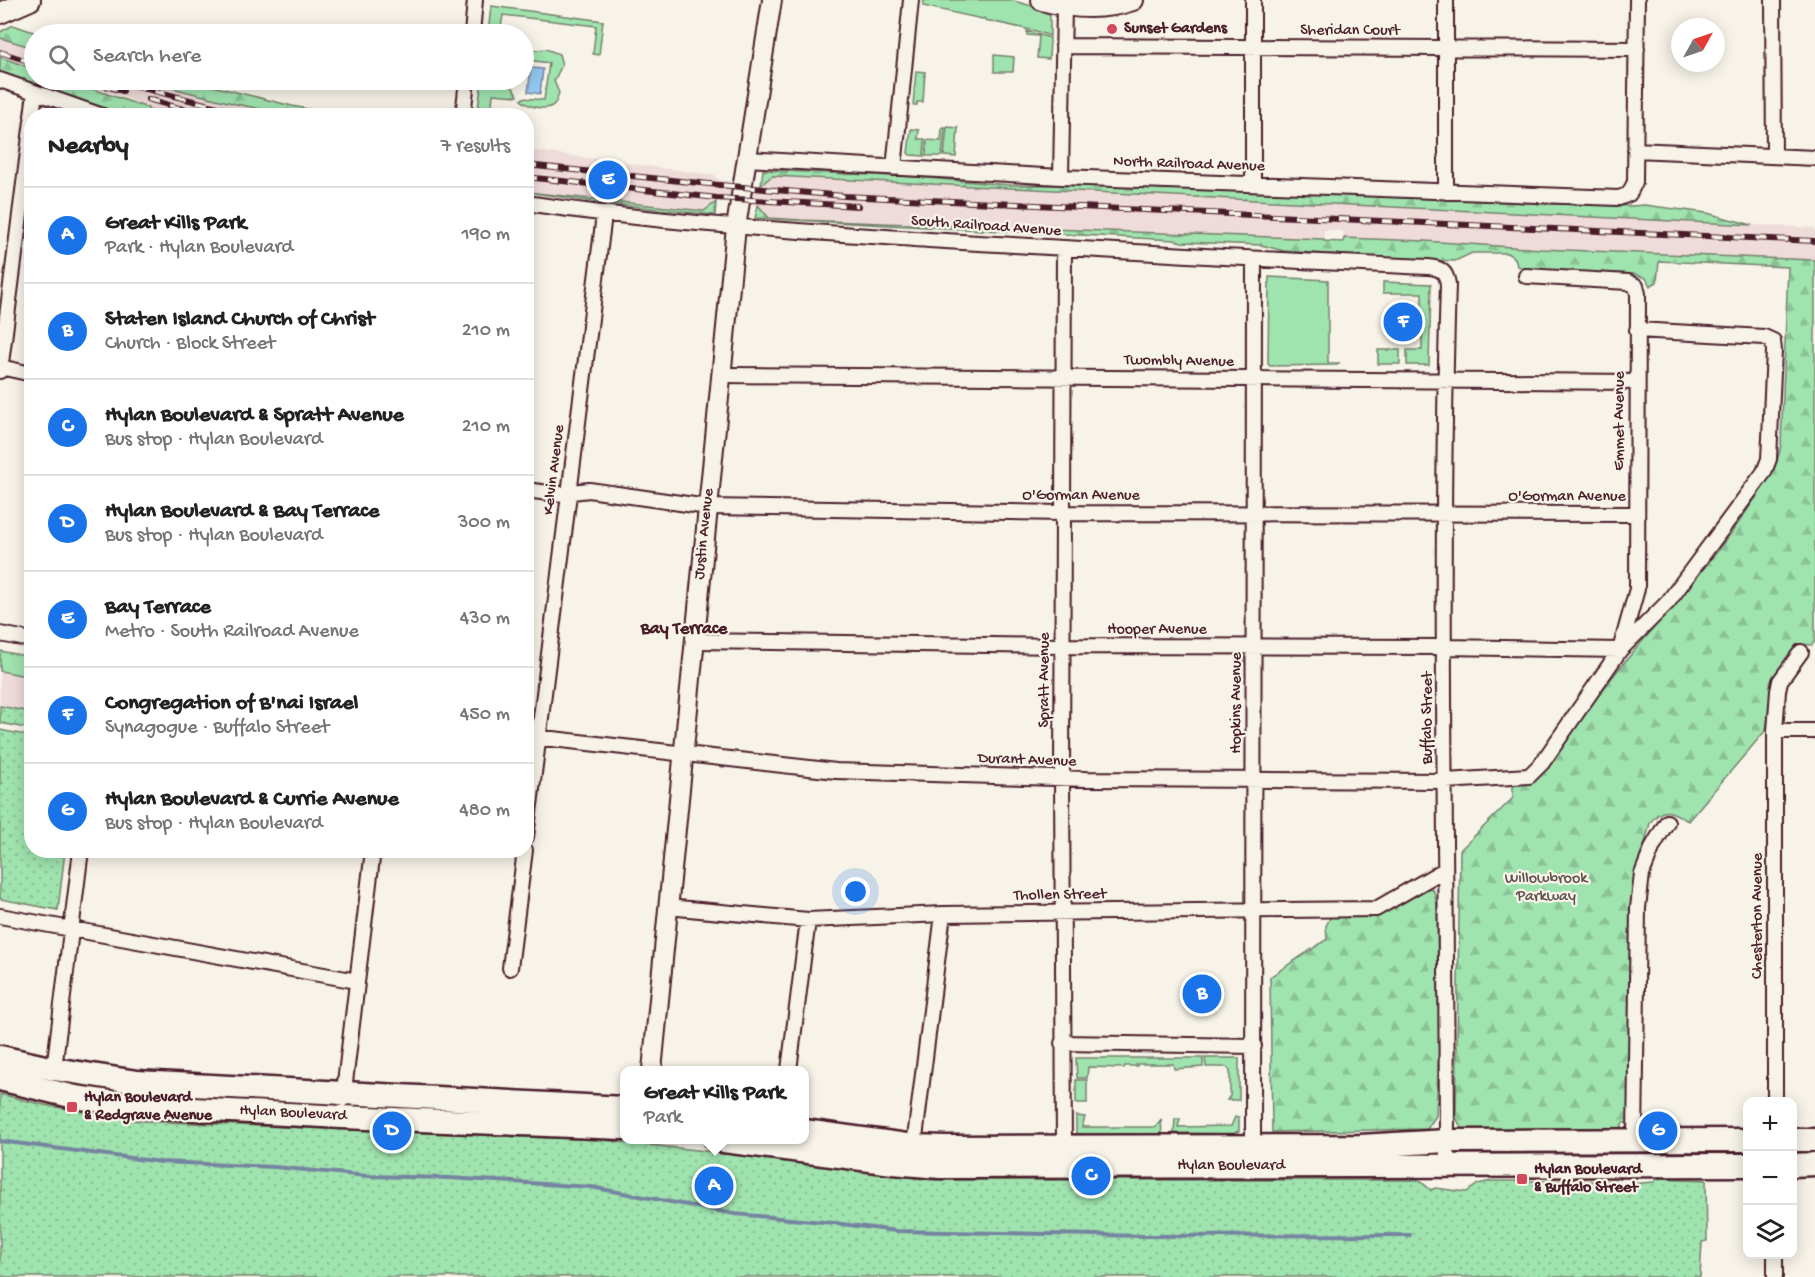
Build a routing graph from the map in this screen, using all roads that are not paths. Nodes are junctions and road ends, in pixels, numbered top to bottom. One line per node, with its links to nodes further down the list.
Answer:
1 (30, 0): 12 (main road)
2 (476, 0): 13 (street)
3 (772, 0): 30 (street, Justin Avenue)
4 (911, 0): 31 (street)
5 (1042, 0): 11 (main road)
6 (1133, 0): 11 (main road)
7 (1254, 0): 15 (street)
8 (1446, 0): 16 (street)
9 (1636, 0): 17 (street)
10 (1773, 0): 28 (street)
11 (1064, 6): 14 (street)
12 (0, 13)
13 (473, 24)
14 (1063, 46): 15 (street, Sheridan Court); 32 (street)
15 (1254, 47): 16 (street, Sheridan Court); 34 (street)
16 (1446, 48): 17 (street, Sheridan Court); 35 (street)
17 (1636, 49): 27 (street)
18 (0, 80): 20 (street)
19 (0, 86): 23 (street)
20 (24, 89)
21 (27, 90): 23 (street)
22 (465, 90): 26 (street)
23 (35, 93): 24 (street); 25 (street)
24 (33, 108)
25 (79, 108)
26 (463, 108)
27 (1635, 150): 28 (street); 35 (street, North Railroad Avenue)
28 (1774, 156): 29 (street)
29 (1815, 158)
30 (747, 159): 31 (street, North Railroad Avenue); 38 (street, Justin Avenue)
31 (894, 168): 32 (street, North Railroad Avenue)
32 (1061, 177): 34 (street, North Railroad Avenue)
33 (24, 183): 44 (street)
34 (1253, 183): 35 (street, North Railroad Avenue)
35 (1446, 192)
36 (534, 204): 37 (street, South Railroad Avenue)
37 (604, 215): 38 (street, South Railroad Avenue); 52 (street, Kelvin Avenue)
38 (736, 227): 39 (street, South Railroad Avenue); 46 (street, Justin Avenue)
39 (1064, 249): 40 (street, South Railroad Avenue); 47 (street, Spratt Avenue)
40 (1254, 260): 41 (street, South Railroad Avenue); 48 (street, Hopkins Avenue)
41 (1443, 271): 49 (street, Buffalo Street)
42 (1526, 276): 43 (street, Emmet Avenue)
43 (1637, 330): 50 (street, Emmet Avenue); 64 (street)
44 (0, 368): 45 (street)
45 (24, 372)
46 (722, 375): 47 (street, Twombly Avenue); 53 (street, Justin Avenue)
47 (1063, 377): 48 (street, Twombly Avenue); 54 (street, Spratt Avenue)
48 (1254, 380): 49 (street, Twombly Avenue); 55 (street, Hopkins Avenue)
49 (1445, 381): 50 (street, Twombly Avenue); 56 (street, Buffalo Street)
50 (1637, 382): 57 (street, Emmet Avenue)
51 (534, 491): 52 (street, O'Gorman Avenue)
52 (569, 493): 53 (street, O'Gorman Avenue); 66 (street, Kelvin Avenue)
53 (708, 507): 54 (street, O'Gorman Avenue); 60 (street, Justin Avenue)
54 (1062, 513): 55 (street, O'Gorman Avenue); 61 (street, Spratt Avenue)
55 (1253, 513): 56 (street, O'Gorman Avenue); 62 (street, Hopkins Avenue)
56 (1445, 514): 57 (street, O'Gorman Avenue); 63 (street, Buffalo Street)
57 (1637, 514): 64 (street, Emmet Avenue)
58 (0, 634): 59 (street)
59 (24, 638)
60 (694, 640): 61 (street, Hooper Avenue); 70 (street, Justin Avenue)
61 (1062, 646): 62 (street, Hooper Avenue); 72 (street, Spratt Avenue)
62 (1254, 646): 63 (street, Hooper Avenue); 73 (street, Hopkins Avenue)
63 (1445, 647): 64 (street, Hooper Avenue); 74 (street, Buffalo Street)
64 (1620, 650): 71 (street, Emmet Avenue)
65 (1801, 652): 68 (street, Chesterton Avenue)
66 (534, 730)
67 (1815, 731): 68 (street)
68 (1775, 732): 97 (street, Chesterton Avenue)
69 (534, 737): 70 (street, Durant Avenue)
70 (683, 754): 72 (street, Durant Avenue); 80 (street, Justin Avenue)
71 (1529, 776): 74 (street, Durant Avenue)
72 (1062, 778): 73 (street, Durant Avenue); 82 (street, Spratt Avenue)
73 (1254, 780): 74 (street, Durant Avenue); 81 (street, Hopkins Avenue)
74 (1445, 780): 79 (street, Buffalo Street)
75 (1667, 822): 102 (street)
76 (80, 858): 86 (street)
77 (372, 858): 88 (street)
78 (524, 858): 87 (street)
79 (1444, 870): 81 (street, Thollen Street); 106 (street, Buffalo Street)
80 (667, 907): 85 (street, Thollen Street); 92 (street, Justin Avenue)
81 (1255, 911): 82 (street, Thollen Street); 90 (street, Hopkins Avenue)
82 (1062, 912): 83 (street, Thollen Street); 89 (street, Spratt Avenue)
83 (943, 914): 85 (street, Thollen Street); 108 (street)
84 (0, 916): 86 (street)
85 (808, 920): 93 (street)
86 (71, 930): 88 (street); 94 (street)
87 (510, 968)
88 (357, 981): 96 (street)
89 (1062, 1043): 90 (street); 110 (street, Spratt Avenue)
90 (1254, 1046): 109 (street, Hopkins Avenue)
91 (0, 1056): 94 (main road, Hylan Boulevard)
92 (652, 1066)
93 (790, 1066)
94 (54, 1069): 96 (main road, Hylan Boulevard)
95 (0, 1079): 99 (main road, Hylan Boulevard)
96 (344, 1092): 98 (main road, Hylan Boulevard); 99 (street)
97 (1775, 1097)
98 (620, 1108)
99 (342, 1117): 100 (main road, Hylan Boulevard)
100 (620, 1128)
101 (809, 1132): 108 (main road, Hylan Boulevard)
102 (1635, 1140): 103 (main road, Hylan Boulevard); 106 (main road, Hylan Boulevard)
103 (1743, 1140)
104 (1797, 1140): 105 (main road)
105 (1815, 1140)
106 (1447, 1141): 109 (main road, Hylan Boulevard); 114 (street, Buffalo Street)
107 (748, 1144): 114 (main road, Hylan Boulevard)
108 (914, 1146): 110 (main road, Hylan Boulevard)
109 (1253, 1146): 110 (main road, Hylan Boulevard)
110 (1064, 1147)
111 (1815, 1164): 113 (main road)
112 (1743, 1165): 114 (main road, Hylan Boulevard)
113 (1797, 1165)
114 (1447, 1166)
115 (1775, 1259): 116 (street)
116 (1775, 1277)

